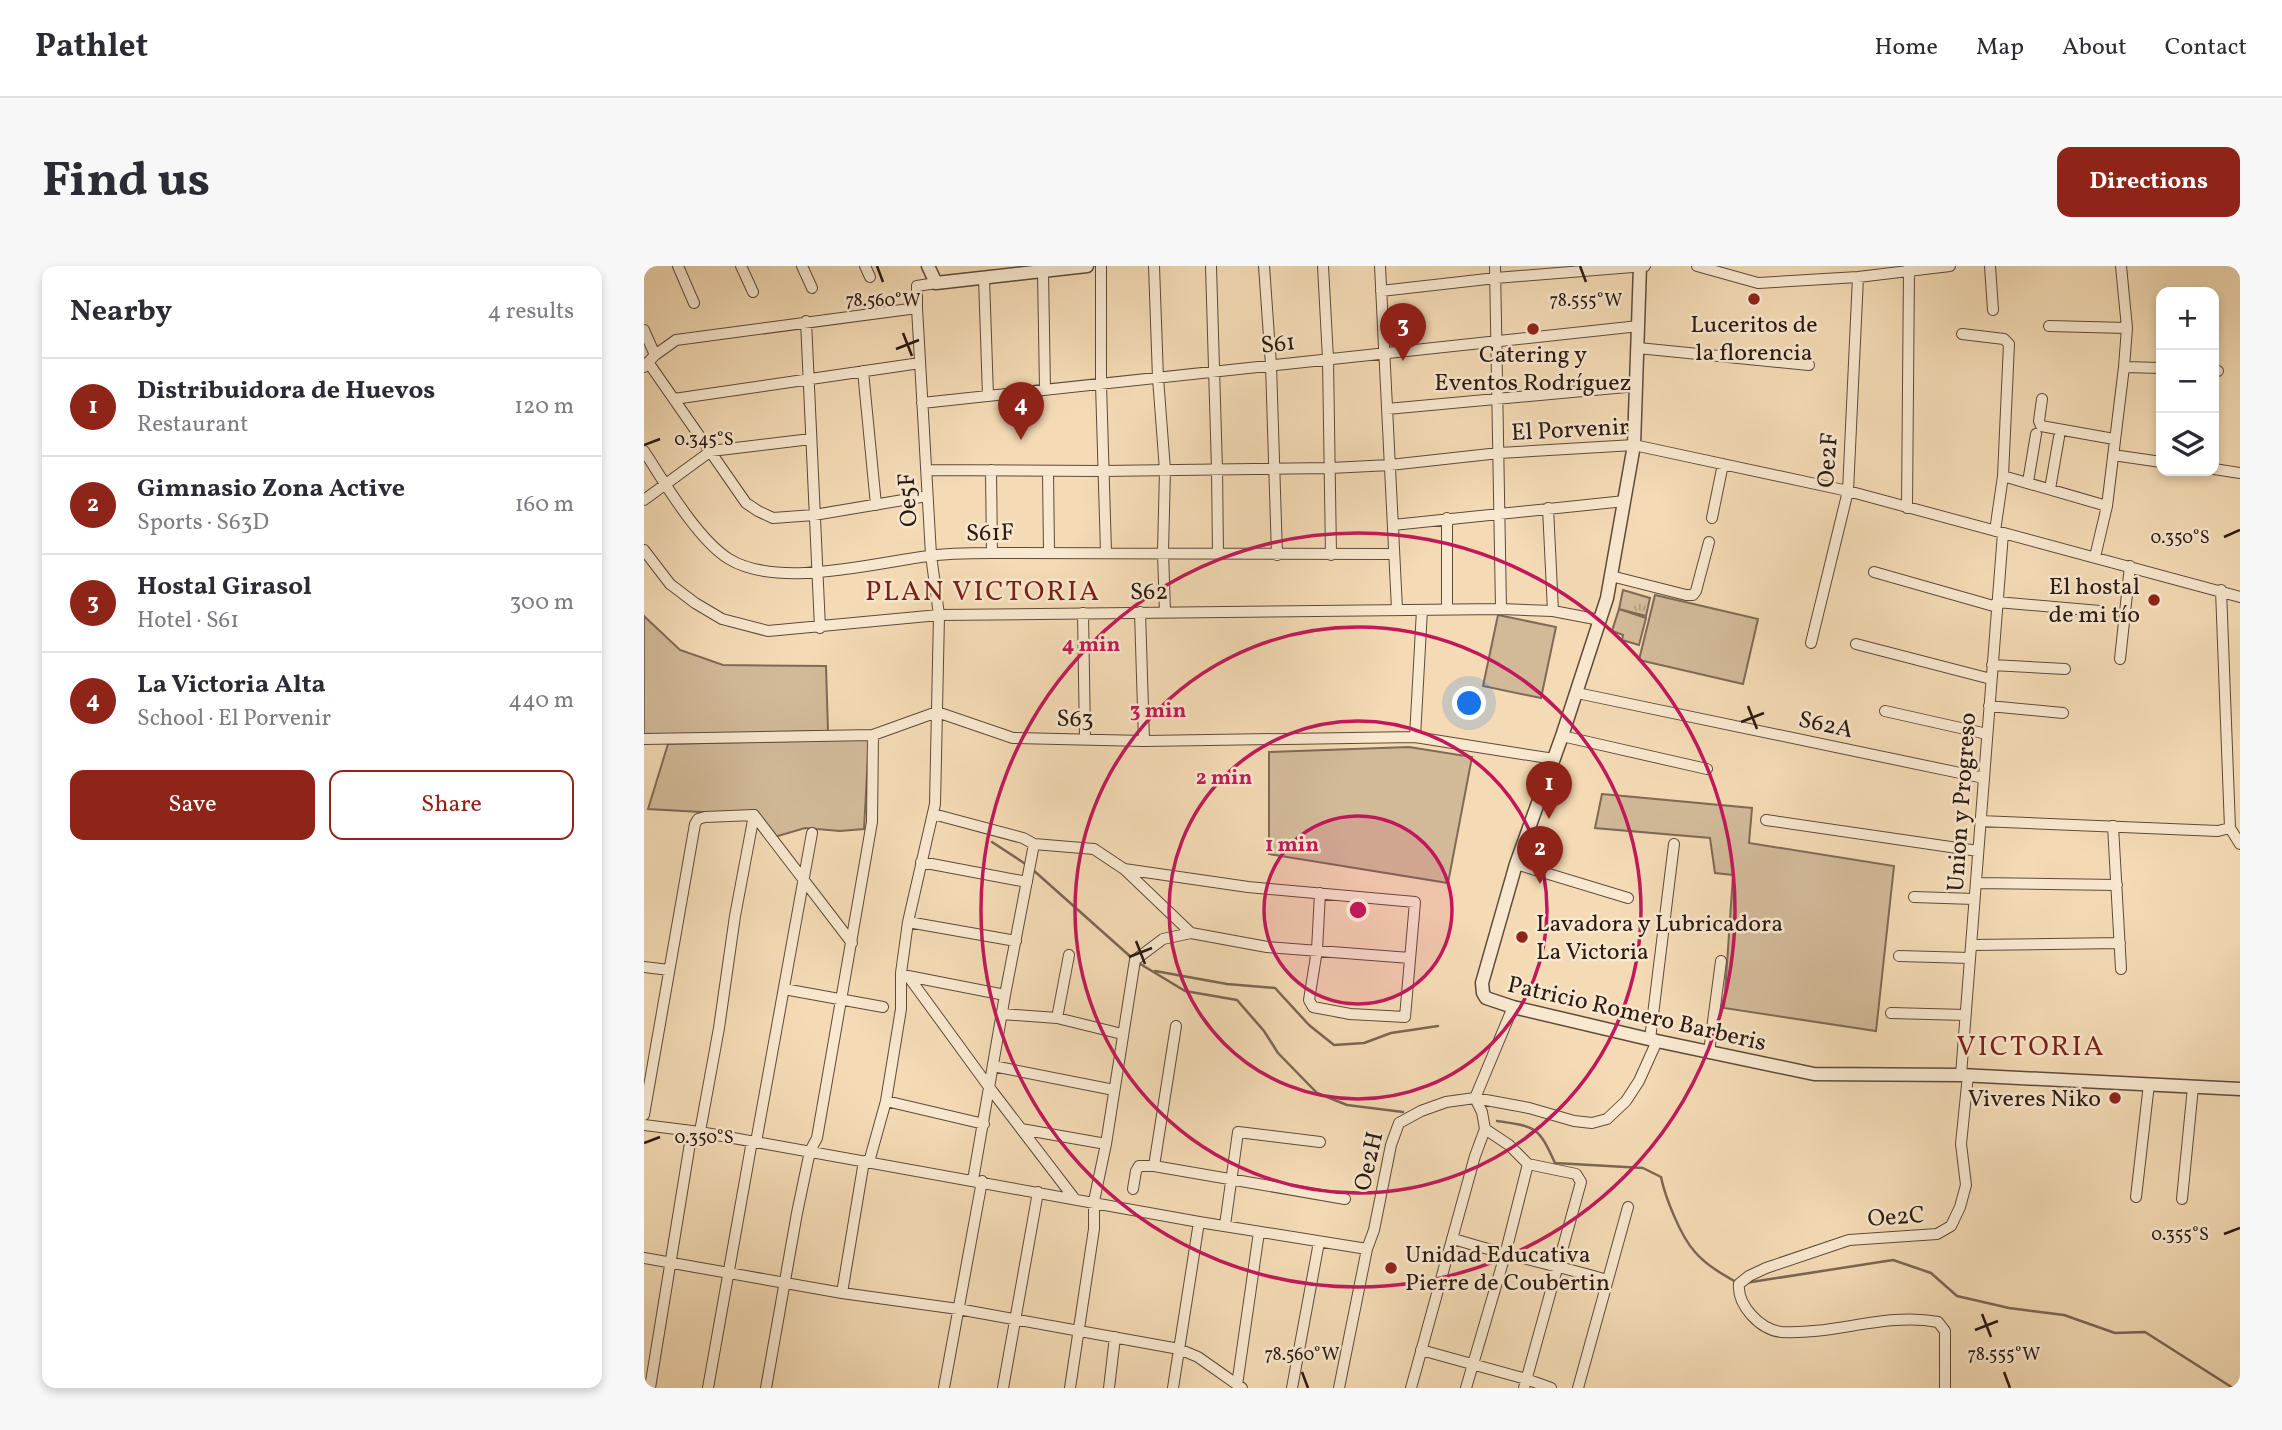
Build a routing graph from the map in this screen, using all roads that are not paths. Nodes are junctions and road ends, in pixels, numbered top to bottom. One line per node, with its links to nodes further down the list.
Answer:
1 (678, 266): 30 (street)
2 (741, 266): 29 (street)
3 (802, 266): 27 (street)
4 (865, 266): 23 (street)
5 (928, 266): 26 (street)
6 (1087, 266): 21 (street)
7 (1101, 266): 53 (street)
8 (1154, 266): 51 (street)
9 (1211, 266): 49 (street)
10 (1264, 266): 45 (street)
11 (1323, 266): 42 (street)
12 (1380, 266): 28 (street)
13 (1496, 266): 25 (street)
14 (1640, 266): 15 (street); 25 (street); 34 (street, Patricio Romero Barberis)
15 (1646, 266)
16 (1697, 266): 24 (street)
17 (1950, 266): 20 (street)
18 (1990, 266): 32 (street)
19 (2121, 266): 36 (street)
20 (1909, 268): 24 (street); 95 (street)
21 (1051, 269): 22 (street); 55 (street)
22 (990, 274): 26 (street); 56 (street)
23 (870, 277)
24 (1858, 277): 88 (street, Oe2F)
25 (1496, 278): 28 (street); 39 (street)
26 (936, 284): 31 (street, Oe5F)
27 (813, 288)
28 (1381, 291): 41 (street)
29 (753, 292)
30 (694, 303)
31 (917, 308): 33 (street); 44 (street, Oe5F)
32 (1993, 310)
33 (806, 321): 43 (street); 52 (street)
34 (1639, 326): 39 (street, S61); 40 (street, Patricio Romero Barberis)
35 (2049, 326): 36 (street)
36 (2127, 328): 47 (street)
37 (644, 330): 43 (street)
38 (1962, 334): 84 (street)
39 (1497, 341): 41 (street, S61); 57 (street)
40 (1638, 348): 46 (street); 54 (street, Patricio Romero Barberis)
41 (1384, 353): 42 (street, S61); 61 (street)
42 (1328, 359): 45 (street, S61); 74 (street)
43 (649, 361): 59 (street)
44 (920, 363): 50 (street); 60 (street, Oe5F)
45 (1270, 365): 49 (street, S61); 79 (street)
46 (1810, 365)
47 (2124, 367): 48 (street); 65 (street)
48 (2156, 368)
49 (1214, 371): 51 (street, S61); 75 (street)
50 (863, 372): 52 (street); 92 (street)
51 (1158, 378): 53 (street, S61); 78 (street)
52 (810, 379): 59 (street); 64 (street)
53 (1101, 384): 55 (street, S61); 82 (street)
54 (1637, 386): 57 (street); 66 (street, Patricio Romero Barberis)
55 (1045, 390): 56 (street, S61)
56 (988, 396): 60 (street, S61)
57 (1498, 398): 61 (street); 69 (street)
58 (2042, 399): 65 (street)
59 (674, 400): 68 (street)
60 (922, 403): 76 (street, Oe5F)
61 (1387, 409): 73 (street)
62 (2036, 434): 85 (street)
63 (2059, 437): 87 (street)
64 (811, 439): 68 (street); 97 (street)
65 (2115, 439): 70 (street)
66 (1634, 445): 69 (street, El Porvenir); 72 (street, El Porvenir); 91 (street, Patricio Romero Barberis)
67 (644, 451): 86 (street, S61F)
68 (711, 451): 86 (street); 97 (street)
69 (1499, 453): 73 (street, El Porvenir); 96 (street)
70 (2113, 455): 71 (street); 93 (street)
71 (2156, 461)
72 (1723, 464): 88 (street, El Porvenir); 99 (street)
73 (1390, 465): 74 (street, El Porvenir); 100 (street)
74 (1331, 468): 79 (street, El Porvenir); 112 (street)
75 (1217, 469): 78 (street, El Porvenir); 79 (street, El Porvenir); 108 (street)
76 (926, 470): 77 (street, El Porvenir); 89 (street, Oe5F)
77 (991, 470): 81 (street, El Porvenir); 104 (street)
78 (1165, 470): 82 (street, El Porvenir); 107 (street)
79 (1275, 470): 111 (street)
80 (2219, 470): 83 (street)
81 (1048, 471): 82 (street, El Porvenir); 105 (street)
82 (1102, 471): 106 (street)
83 (2240, 473)
84 (2003, 476): 85 (street); 101 (street)
85 (2028, 482): 87 (street)
86 (666, 485): 90 (street); 116 (street, S61F)
87 (2050, 489): 93 (street)
88 (1848, 491): 95 (street, El Porvenir); 133 (street, Oe2F)
89 (928, 496): 92 (street); 110 (street, Oe5F)
90 (644, 500)
91 (1625, 501): 94 (street); 117 (street, Patricio Romero Barberis)
92 (876, 505): 97 (street)
93 (2106, 506): 113 (street)
94 (1548, 508): 96 (street); 125 (street)
95 (1907, 508): 101 (street, El Porvenir)
96 (1500, 512): 98 (street); 122 (street)
97 (814, 515): 116 (street)
98 (1447, 518): 100 (street); 124 (street)
99 (1712, 518)
100 (1393, 525): 109 (street)
101 (1999, 532): 113 (street, El Porvenir); 120 (street, Union y Progreso)
102 (1709, 542): 117 (street)
103 (644, 550): 132 (street, S62)
104 (992, 552): 105 (street, S61F); 110 (street, S61F)
105 (1049, 552): 106 (street, S61F)
106 (1106, 552): 107 (street, S61F)
107 (1163, 552): 108 (street, S61F); 128 (street)
108 (1217, 553): 111 (street, S61F)
109 (1394, 554): 112 (street, S61F); 121 (street)
110 (931, 555): 116 (street, S61F); 130 (street, Oe5F)
111 (1277, 555): 112 (street, S61F)
112 (1331, 555)
113 (2095, 557): 114 (street, El Porvenir)
114 (2130, 566): 118 (street, El Porvenir); 135 (street)
115 (1874, 572): 120 (street)
116 (817, 573): 132 (street)
117 (1611, 576): 131 (street, Patricio Romero Barberis)
118 (2221, 590): 119 (street, El Porvenir); 154 (street)
119 (2240, 597)
120 (1997, 605): 126 (street); 136 (street, Union y Progreso)
121 (1397, 609): 123 (street, S62); 128 (street, S62)
122 (1501, 609): 124 (street, S62); 125 (street, S62)
123 (1422, 610): 124 (street, S62); 147 (street)
124 (1447, 610)
125 (1553, 611): 131 (street, S62)
126 (2100, 611)
127 (1140, 612): 128 (street, S62); 129 (street, S62); 150 (street)
128 (1165, 612)
129 (1083, 613): 130 (street, S62); 149 (street)
130 (939, 615): 132 (street, S62); 142 (street, Oe5F)
131 (1600, 620): 139 (street, Patricio Romero Barberis)
132 (820, 628)
133 (1811, 643)
134 (1856, 643): 138 (street)
135 (2120, 659)
136 (1992, 665): 137 (street); 138 (street, Union y Progreso)
137 (2065, 669)
138 (1991, 679): 140 (street, Union y Progreso)
139 (1577, 693): 146 (street, Patricio Romero Barberis); 153 (street, S62A)
140 (1989, 706): 143 (street); 144 (street, Union y Progreso)
141 (1885, 711): 144 (street)
142 (937, 712): 145 (street); 149 (street, S63); 155 (street, Oe5F)
143 (2063, 713)
144 (1987, 734): 153 (street, Union y Progreso)
145 (873, 735): 148 (street); 180 (street)
146 (1562, 736): 151 (street, Patricio Romero Barberis); 152 (street)
147 (1415, 737): 150 (street, S63); 151 (street, S63)
148 (644, 739)
149 (1085, 739): 150 (street, S63)
150 (1144, 741)
151 (1554, 759): 167 (street, Patricio Romero Barberis)
152 (1707, 768)
153 (1984, 778): 158 (street, Union y Progreso)
154 (2235, 797): 160 (street)
155 (933, 814): 162 (street); 166 (street, Oe5F)
156 (754, 815): 169 (street); 191 (street); 218 (street)
157 (1766, 820): 165 (street)
158 (1980, 821): 159 (street); 165 (street, Union y Progreso)
159 (2113, 826): 160 (street); 172 (street)
160 (2231, 828): 164 (street)
161 (812, 833): 169 (street)
162 (1034, 844): 168 (street); 170 (street)
163 (1674, 844): 204 (street, Oe2H)
164 (2240, 845)
165 (1978, 851): 171 (street, Union y Progreso)
166 (921, 862): 170 (street); 177 (street, Oe5F)
167 (1516, 864): 175 (street); 197 (street, Patricio Romero Barberis)
168 (1124, 869): 173 (street); 178 (street)
169 (804, 881): 180 (street); 193 (street)
170 (1027, 882): 179 (street)
171 (1976, 883): 172 (street); 176 (street, Union y Progreso)
172 (2117, 885): 181 (street)
173 (1320, 893): 183 (street); 186 (street)
174 (1914, 897): 176 (street)
175 (1628, 898)
176 (1975, 898): 182 (street, Union y Progreso)
177 (908, 922): 179 (street); 192 (street, Oe5F)
178 (1191, 933): 183 (street); 203 (street)
179 (1016, 941): 194 (street)
180 (852, 943): 195 (street)
181 (2120, 943): 182 (street); 190 (street)
182 (1971, 945): 187 (street, Union y Progreso)
183 (1317, 950): 186 (street); 186 (street)
184 (1069, 955): 201 (street)
185 (1899, 956): 187 (street)
186 (1410, 958)
187 (1970, 958): 200 (street, Union y Progreso)
188 (1721, 961): 205 (street)
189 (644, 967): 191 (street)
190 (2121, 969)
191 (669, 970): 215 (street)
192 (904, 974): 194 (street); 209 (street); 214 (street, Oe5F)
193 (784, 989): 195 (street); 221 (street)
194 (1005, 995): 199 (street)
195 (841, 1000): 196 (street); 224 (street)
196 (883, 1007)
197 (1513, 1007): 204 (street, Patricio Romero Barberis); 213 (street)
198 (1891, 1013): 200 (street)
199 (1002, 1014): 201 (street); 206 (street)
200 (1965, 1016): 207 (street, Union y Progreso)
201 (1057, 1018): 203 (street)
202 (1176, 1026): 227 (street)
203 (1122, 1034): 212 (street)
204 (1653, 1040): 205 (street, Patricio Romero Barberis); 213 (street, Oe2H)
205 (1709, 1052): 207 (street, Patricio Romero Barberis)
206 (993, 1066): 209 (street); 212 (street)
207 (1964, 1075): 208 (street, Patricio Romero Barberis); 275 (street, Oe2C)
208 (2148, 1084): 210 (street, Patricio Romero Barberis); 232 (street)
209 (989, 1087): 216 (street); 219 (street)
210 (2193, 1087): 211 (street, Patricio Romero Barberis); 235 (street)
211 (2240, 1089)
212 (1114, 1090): 223 (street)
213 (1475, 1098): 220 (street); 243 (street, Oe2H)
214 (886, 1101): 216 (street); 225 (street, Oe5F)
215 (644, 1115)
216 (984, 1124): 229 (street)
217 (644, 1125): 218 (street)
218 (696, 1128): 221 (street); 246 (street)
219 (1021, 1129): 223 (street); 233 (street)
220 (1485, 1129): 226 (street); 241 (street)
221 (754, 1142): 224 (street); 248 (street)
222 (1320, 1142): 228 (street)
223 (1106, 1144): 236 (street)
224 (810, 1151): 225 (street); 250 (street)
225 (867, 1162): 229 (street); 251 (street, Oe5F)
226 (1528, 1164): 244 (street); 247 (street)
227 (1154, 1166): 228 (street); 230 (street)
228 (1231, 1180): 234 (street); 239 (street)
229 (978, 1181): 231 (street); 252 (street)
230 (1133, 1189)
231 (1038, 1192): 233 (street); 253 (street)
232 (2136, 1197)
233 (1074, 1198): 236 (street)
234 (1345, 1199)
235 (2182, 1199)
236 (1094, 1202): 238 (street); 254 (street)
237 (1628, 1207): 249 (street)
238 (1199, 1222): 239 (street); 256 (street)
239 (1225, 1225): 240 (street)
240 (1259, 1232): 242 (street); 260 (street)
241 (1454, 1239): 244 (street); 257 (street)
242 (1319, 1242): 243 (street); 269 (street)
243 (1367, 1249): 270 (street, Oe2H)
244 (1505, 1255): 247 (street); 258 (street)
245 (644, 1258): 246 (street)
246 (670, 1262): 248 (street); 261 (street)
247 (1558, 1266): 249 (street); 259 (street)
248 (728, 1271): 250 (street); 262 (street)
249 (1607, 1280): 274 (street)
250 (786, 1282): 251 (street); 263 (street)
251 (842, 1293): 252 (street)
252 (958, 1309): 253 (street); 264 (street)
253 (1014, 1319): 254 (street); 265 (street)
254 (1078, 1331): 255 (street); 266 (street)
255 (1115, 1336): 256 (street); 267 (street)
256 (1179, 1349): 260 (street); 268 (street)
257 (1421, 1350): 258 (street); 271 (street)
258 (1472, 1365): 259 (street); 272 (street)
259 (1525, 1383): 273 (street)
260 (1240, 1386)
261 (650, 1388)
262 (708, 1388)
263 (766, 1388)
264 (944, 1388)
265 (1003, 1388)
266 (1070, 1388)
267 (1109, 1388)
268 (1173, 1388)
269 (1292, 1388)
270 (1339, 1388)
271 (1410, 1388)
272 (1465, 1388)
273 (1551, 1388)
274 (1578, 1388)
275 (1945, 1388)

